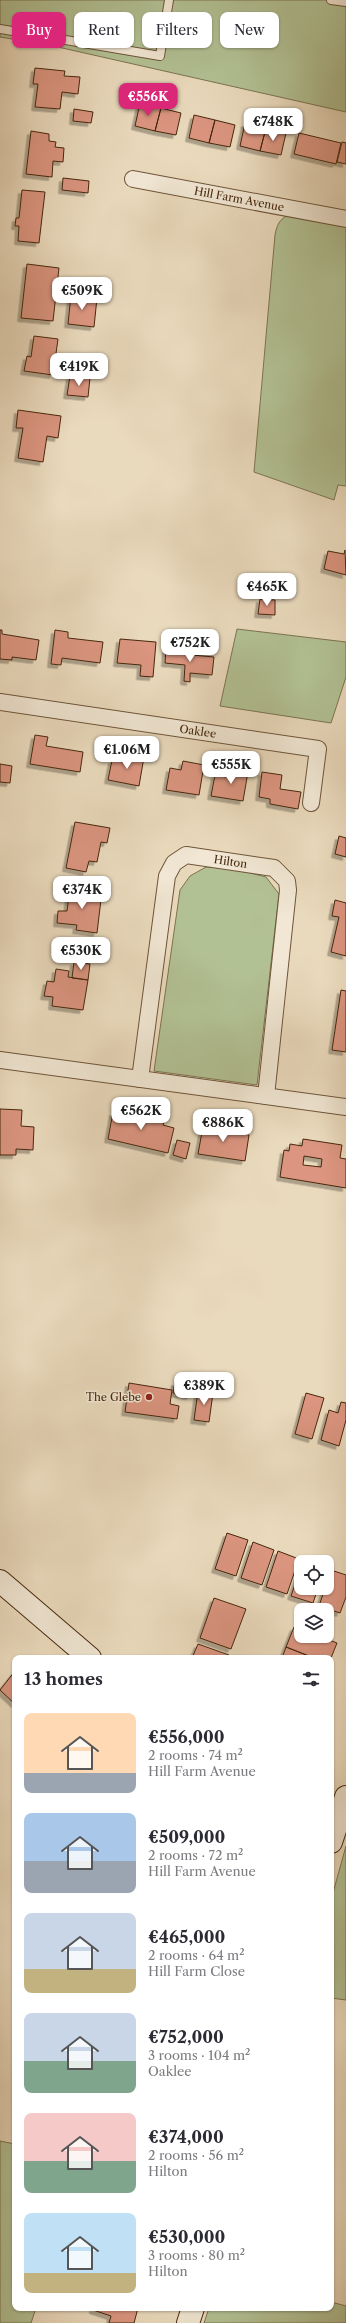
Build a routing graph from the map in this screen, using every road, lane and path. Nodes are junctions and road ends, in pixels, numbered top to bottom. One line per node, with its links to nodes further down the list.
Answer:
1 (169, 0): 4 (lane)
2 (332, 0): 3 (lane)
3 (346, 2)
4 (0, 29)
5 (133, 179): 6 (street, Hill Farm Avenue)
6 (346, 219)
7 (0, 702): 8 (street, Oaklee)
8 (311, 803)
9 (0, 1060): 10 (street)
10 (140, 1079): 11 (street); 11 (street, Hilton)
11 (266, 1096): 12 (street)
12 (346, 1107)
13 (0, 1582): 14 (street)
14 (86, 1655)
15 (346, 1797): 16 (street)
16 (334, 1833)
17 (192, 2311): 18 (street)
18 (188, 2323)

